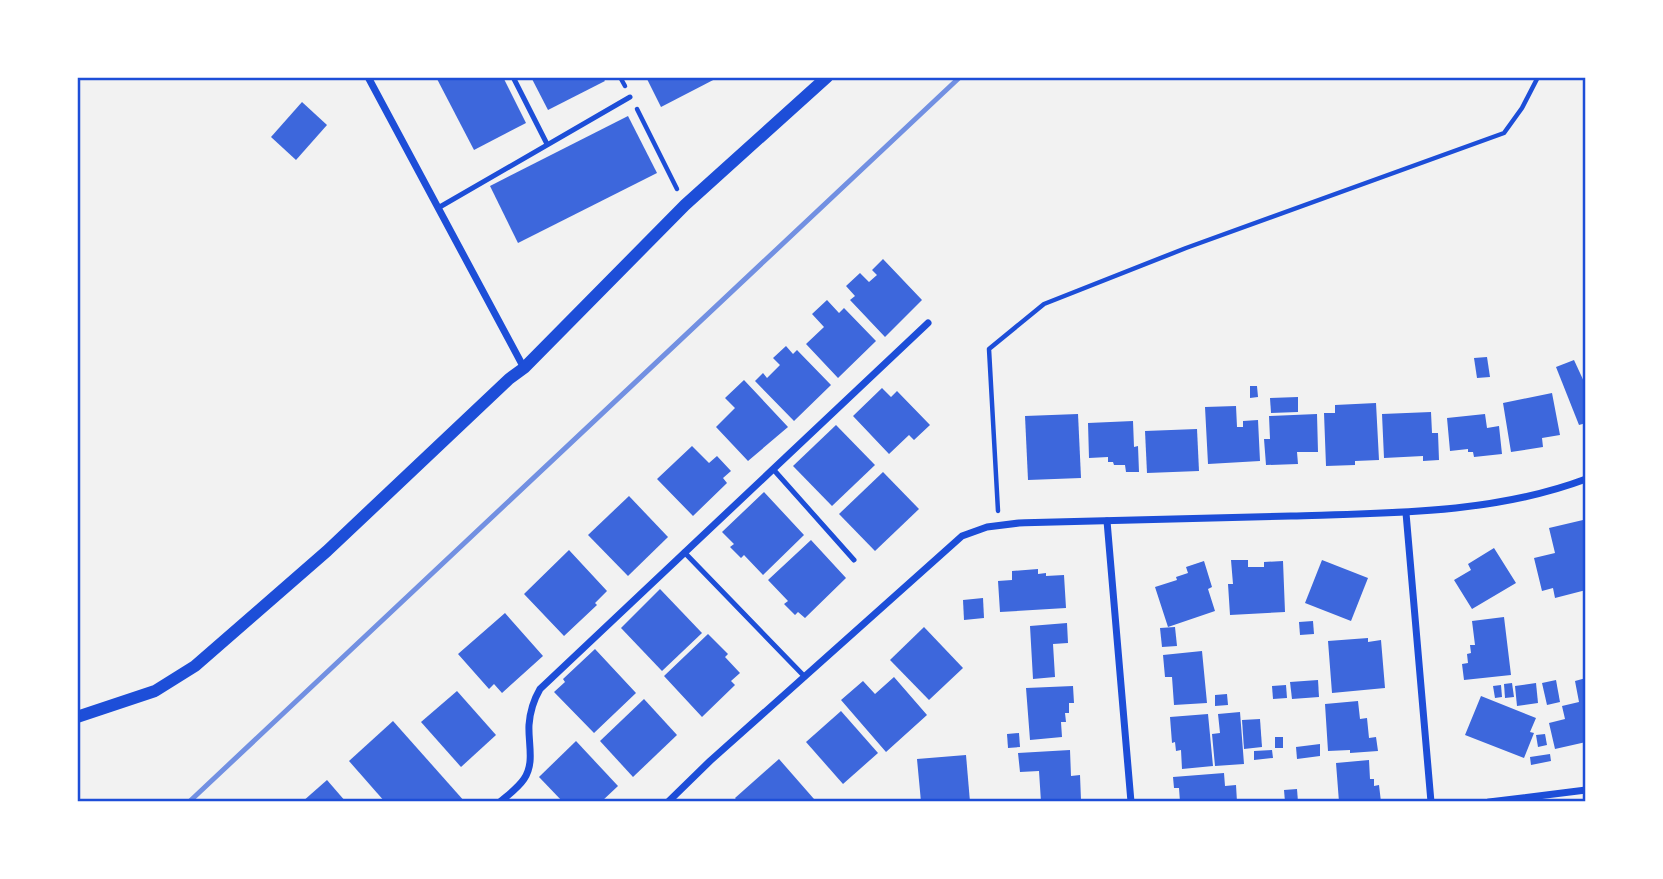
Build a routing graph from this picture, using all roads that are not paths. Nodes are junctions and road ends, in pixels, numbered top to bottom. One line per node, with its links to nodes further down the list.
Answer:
1 (368, 77): 6 (street)
2 (513, 77): 5 (lane)
3 (827, 77): 8 (street)
4 (631, 97): 5 (lane)
5 (547, 144): 6 (lane)
6 (438, 208): 8 (street)
7 (928, 323): 9 (street)
8 (524, 368): 16 (street)
9 (773, 470): 13 (street); 14 (lane)
10 (1586, 479): 11 (street)
11 (1406, 513): 12 (street); 21 (street)
12 (1107, 521): 15 (street); 20 (street)
13 (684, 552): 15 (lane); 18 (street)
14 (854, 560)
15 (805, 677): 19 (street)
16 (77, 717)
17 (1586, 790): 22 (street)
18 (500, 802)
19 (668, 802)
20 (1131, 802)
21 (1431, 802)
22 (1489, 802)

